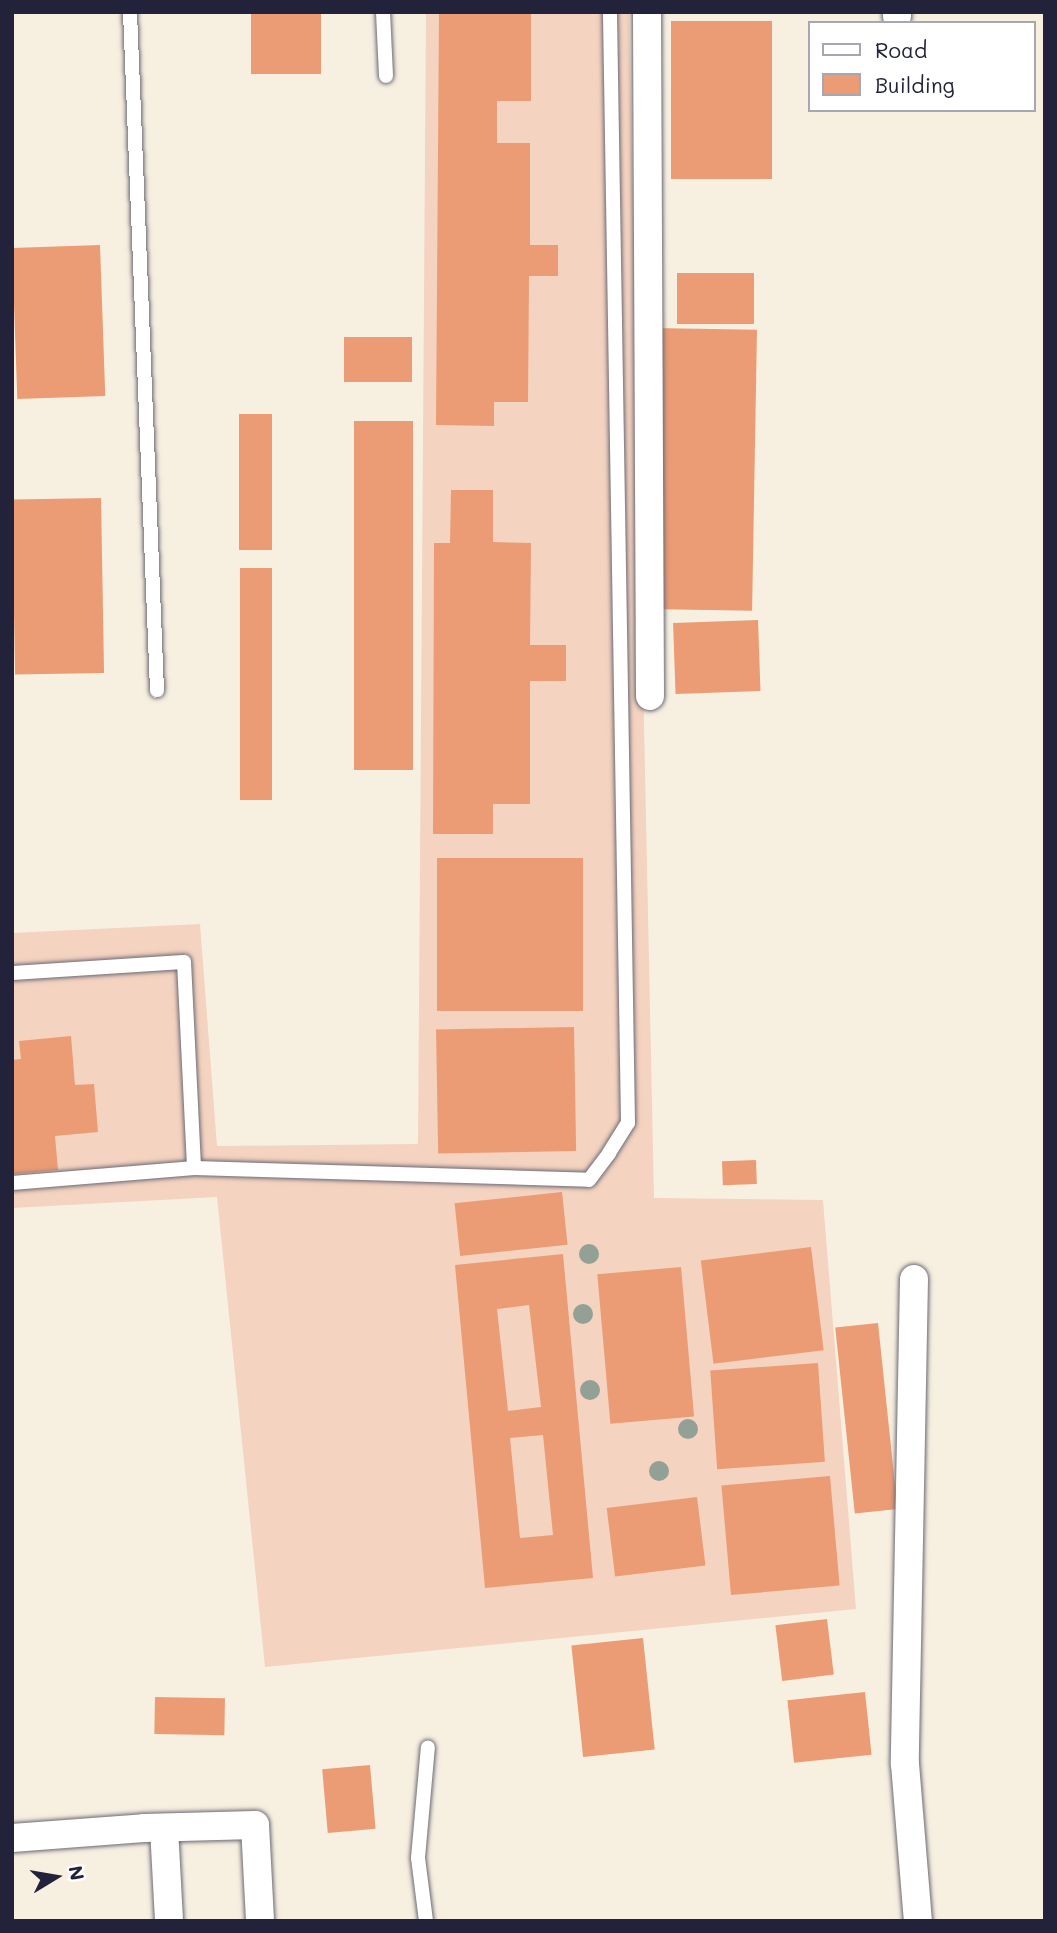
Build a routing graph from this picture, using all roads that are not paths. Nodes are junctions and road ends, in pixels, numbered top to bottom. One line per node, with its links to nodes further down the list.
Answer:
1 (130, 12): 6 (lane)
2 (383, 12): 5 (lane)
3 (610, 12): 9 (lane)
4 (647, 12): 7 (street)
5 (386, 76)
6 (157, 690)
7 (650, 696)
8 (12, 973): 9 (lane)
9 (194, 1168): 10 (lane)
10 (12, 1183)
11 (914, 1279): 18 (street)
12 (428, 1747): 17 (lane)
13 (164, 1828): 14 (street); 15 (street); 16 (street)
14 (12, 1838)
15 (169, 1921)
16 (260, 1921)
17 (426, 1921)
18 (918, 1921)

